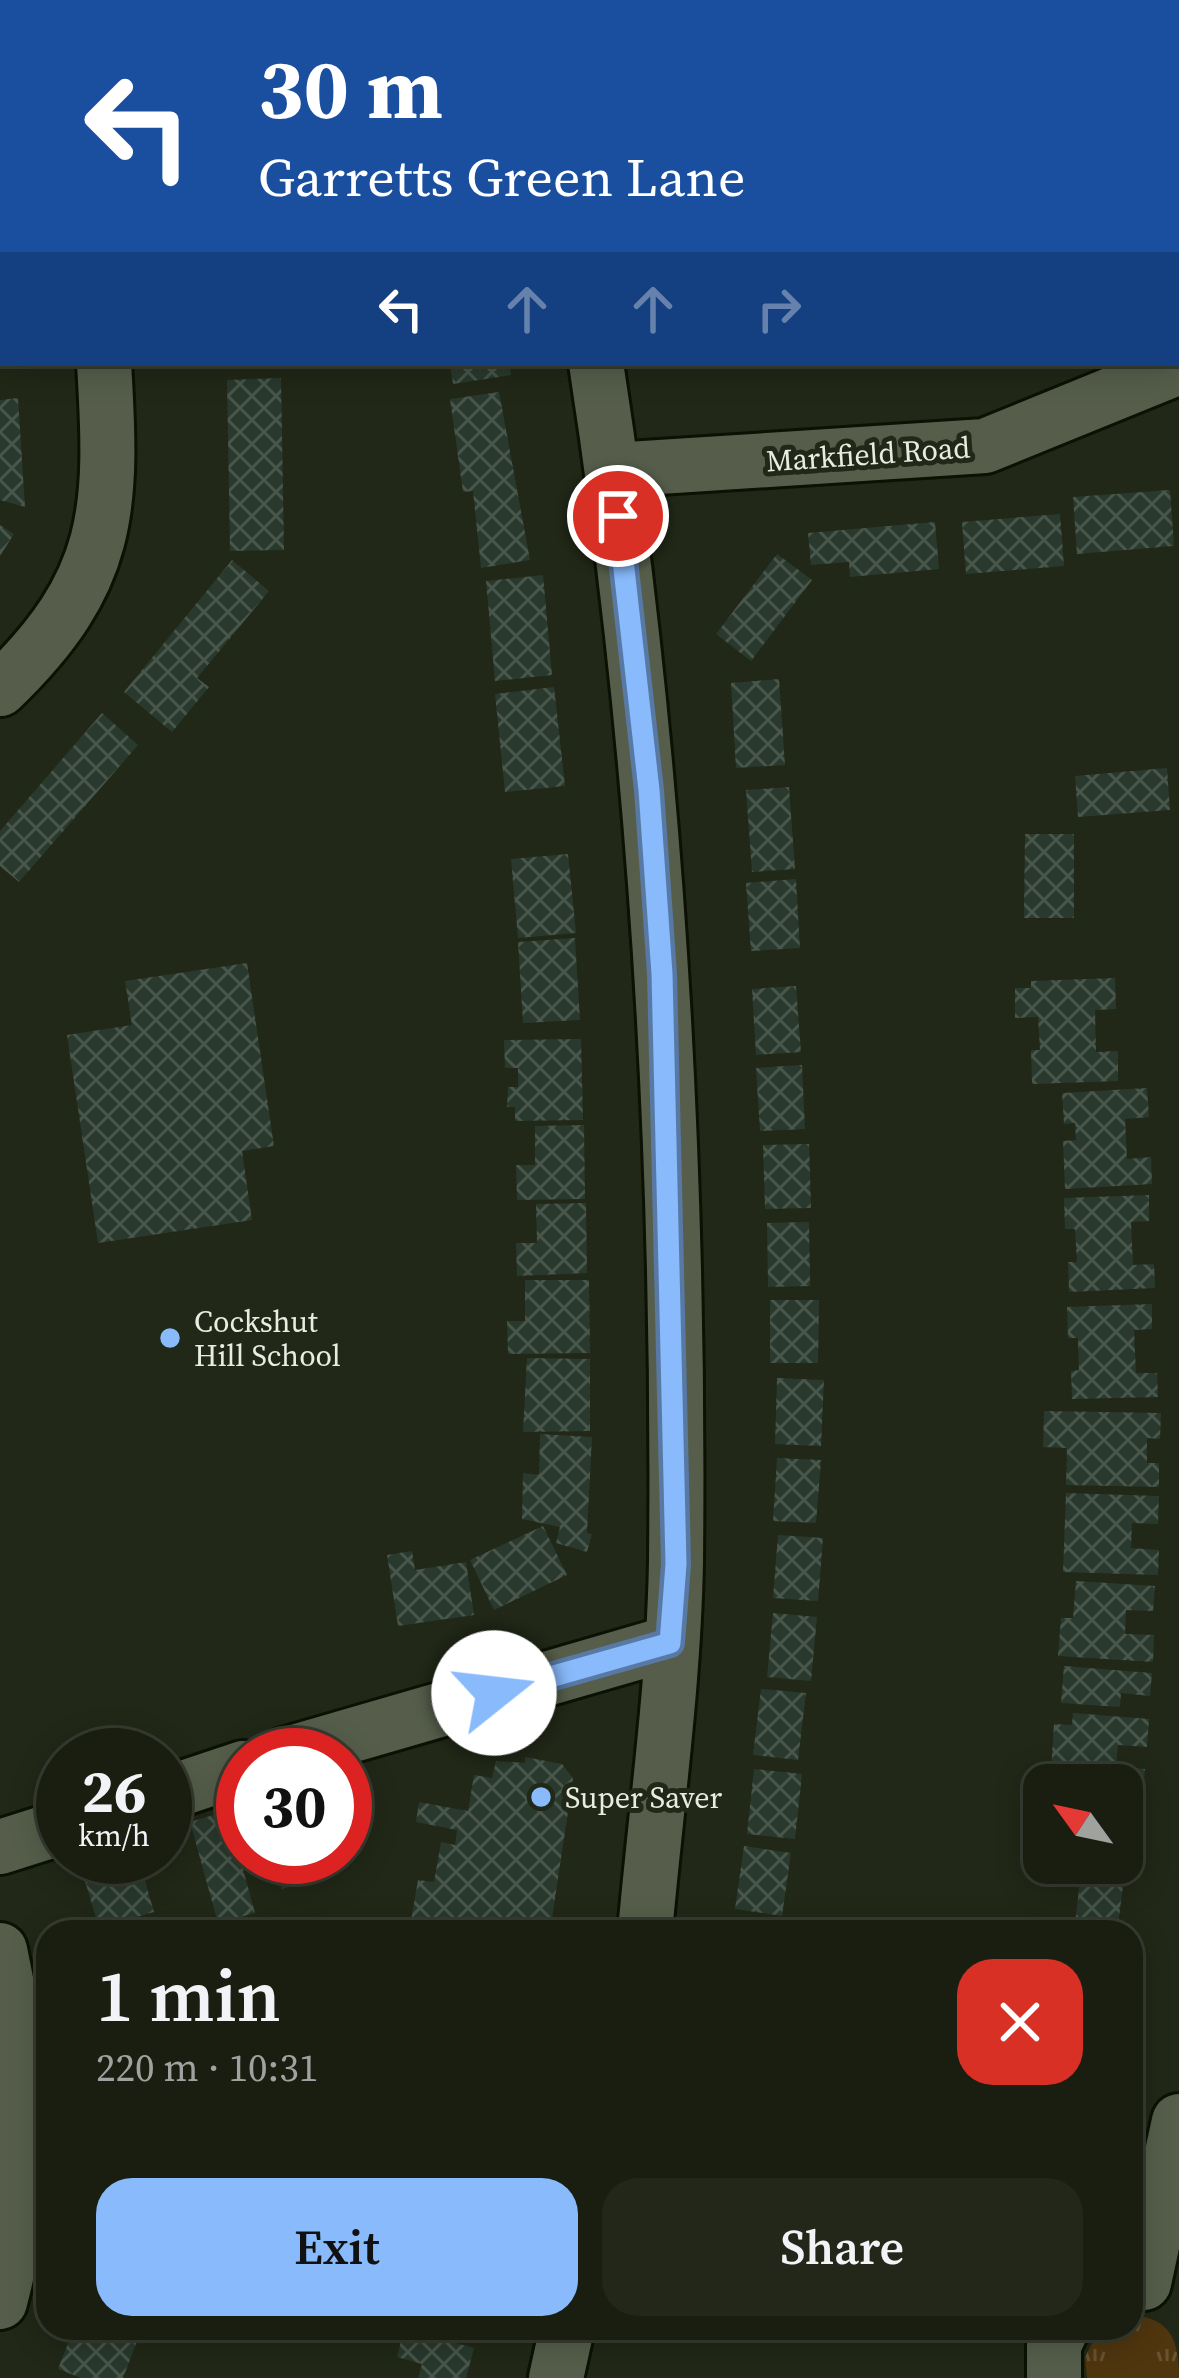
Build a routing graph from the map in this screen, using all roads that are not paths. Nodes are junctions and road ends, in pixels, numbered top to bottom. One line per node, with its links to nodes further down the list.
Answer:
1 (104, 366): 5 (street)
2 (596, 366): 4 (street)
3 (1179, 367): 4 (street, Markfield Road)
4 (613, 470): 6 (street)
5 (0, 689)
6 (670, 1643): 7 (street); 10 (street)
7 (372, 1729)
8 (36, 1835): 9 (street)
9 (0, 1846)
10 (646, 1920)
11 (0, 1950): 14 (street)
12 (1179, 2121): 13 (street)
13 (1151, 2288)
14 (0, 2302)
15 (564, 2340): 16 (street)
16 (556, 2378)

